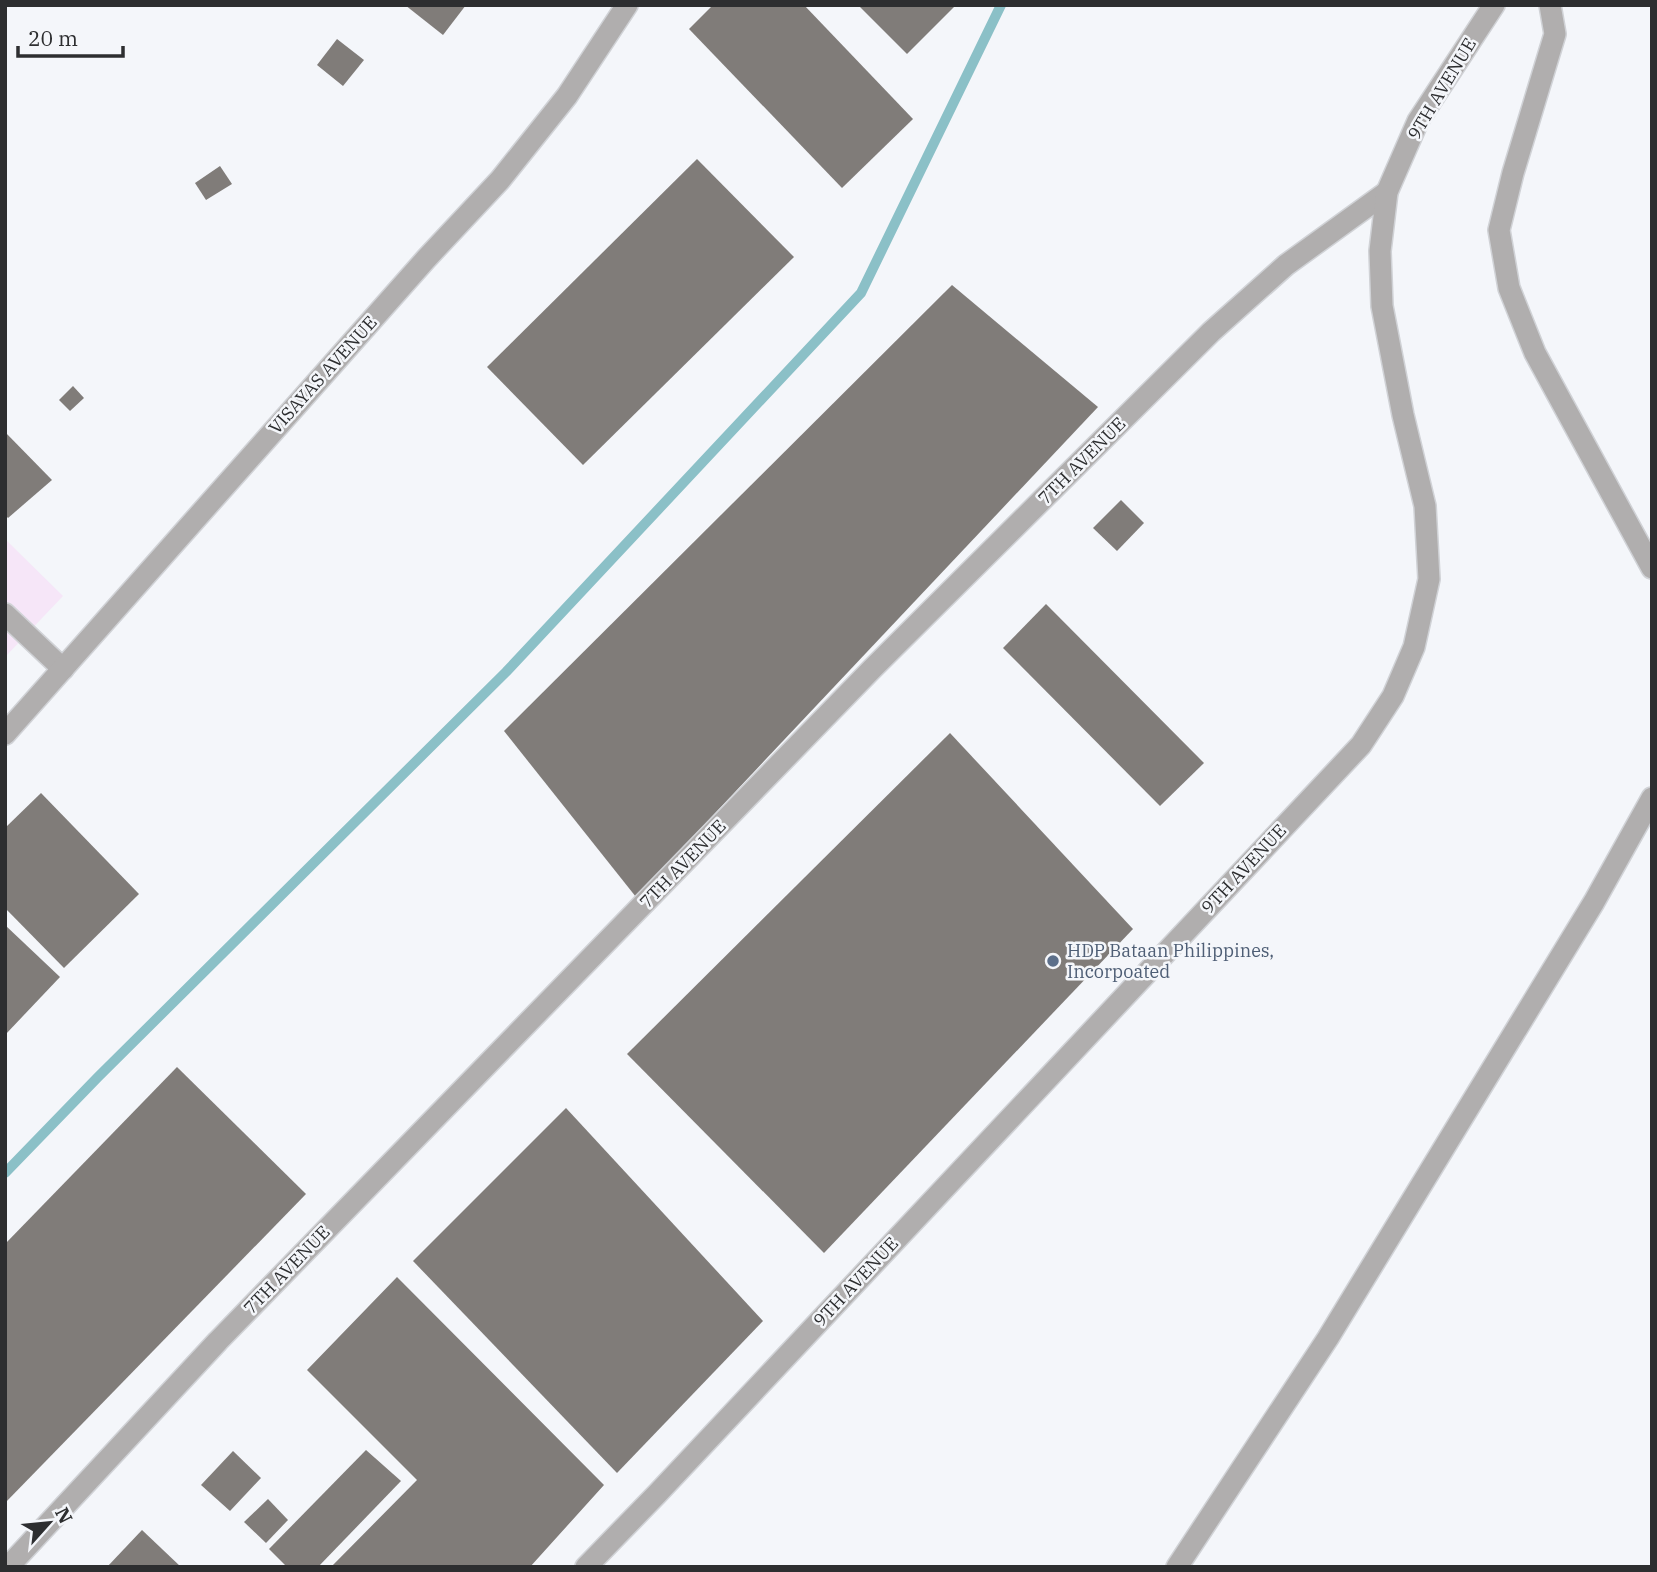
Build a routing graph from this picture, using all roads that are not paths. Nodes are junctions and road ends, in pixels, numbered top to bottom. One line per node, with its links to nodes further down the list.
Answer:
1 (627, 5): 7 (street, VISAYAS AVENUE)
2 (1494, 5): 4 (street, 9TH AVENUE)
3 (1550, 5): 5 (street)
4 (1387, 192): 10 (street, 7TH AVENUE); 11 (street, 9TH AVENUE)
5 (1652, 568)
6 (5, 614): 7 (street)
7 (63, 669): 8 (street, VISAYAS AVENUE)
8 (5, 734)
9 (1651, 803): 12 (street)
10 (8, 1567)
11 (586, 1567)
12 (1177, 1567)

